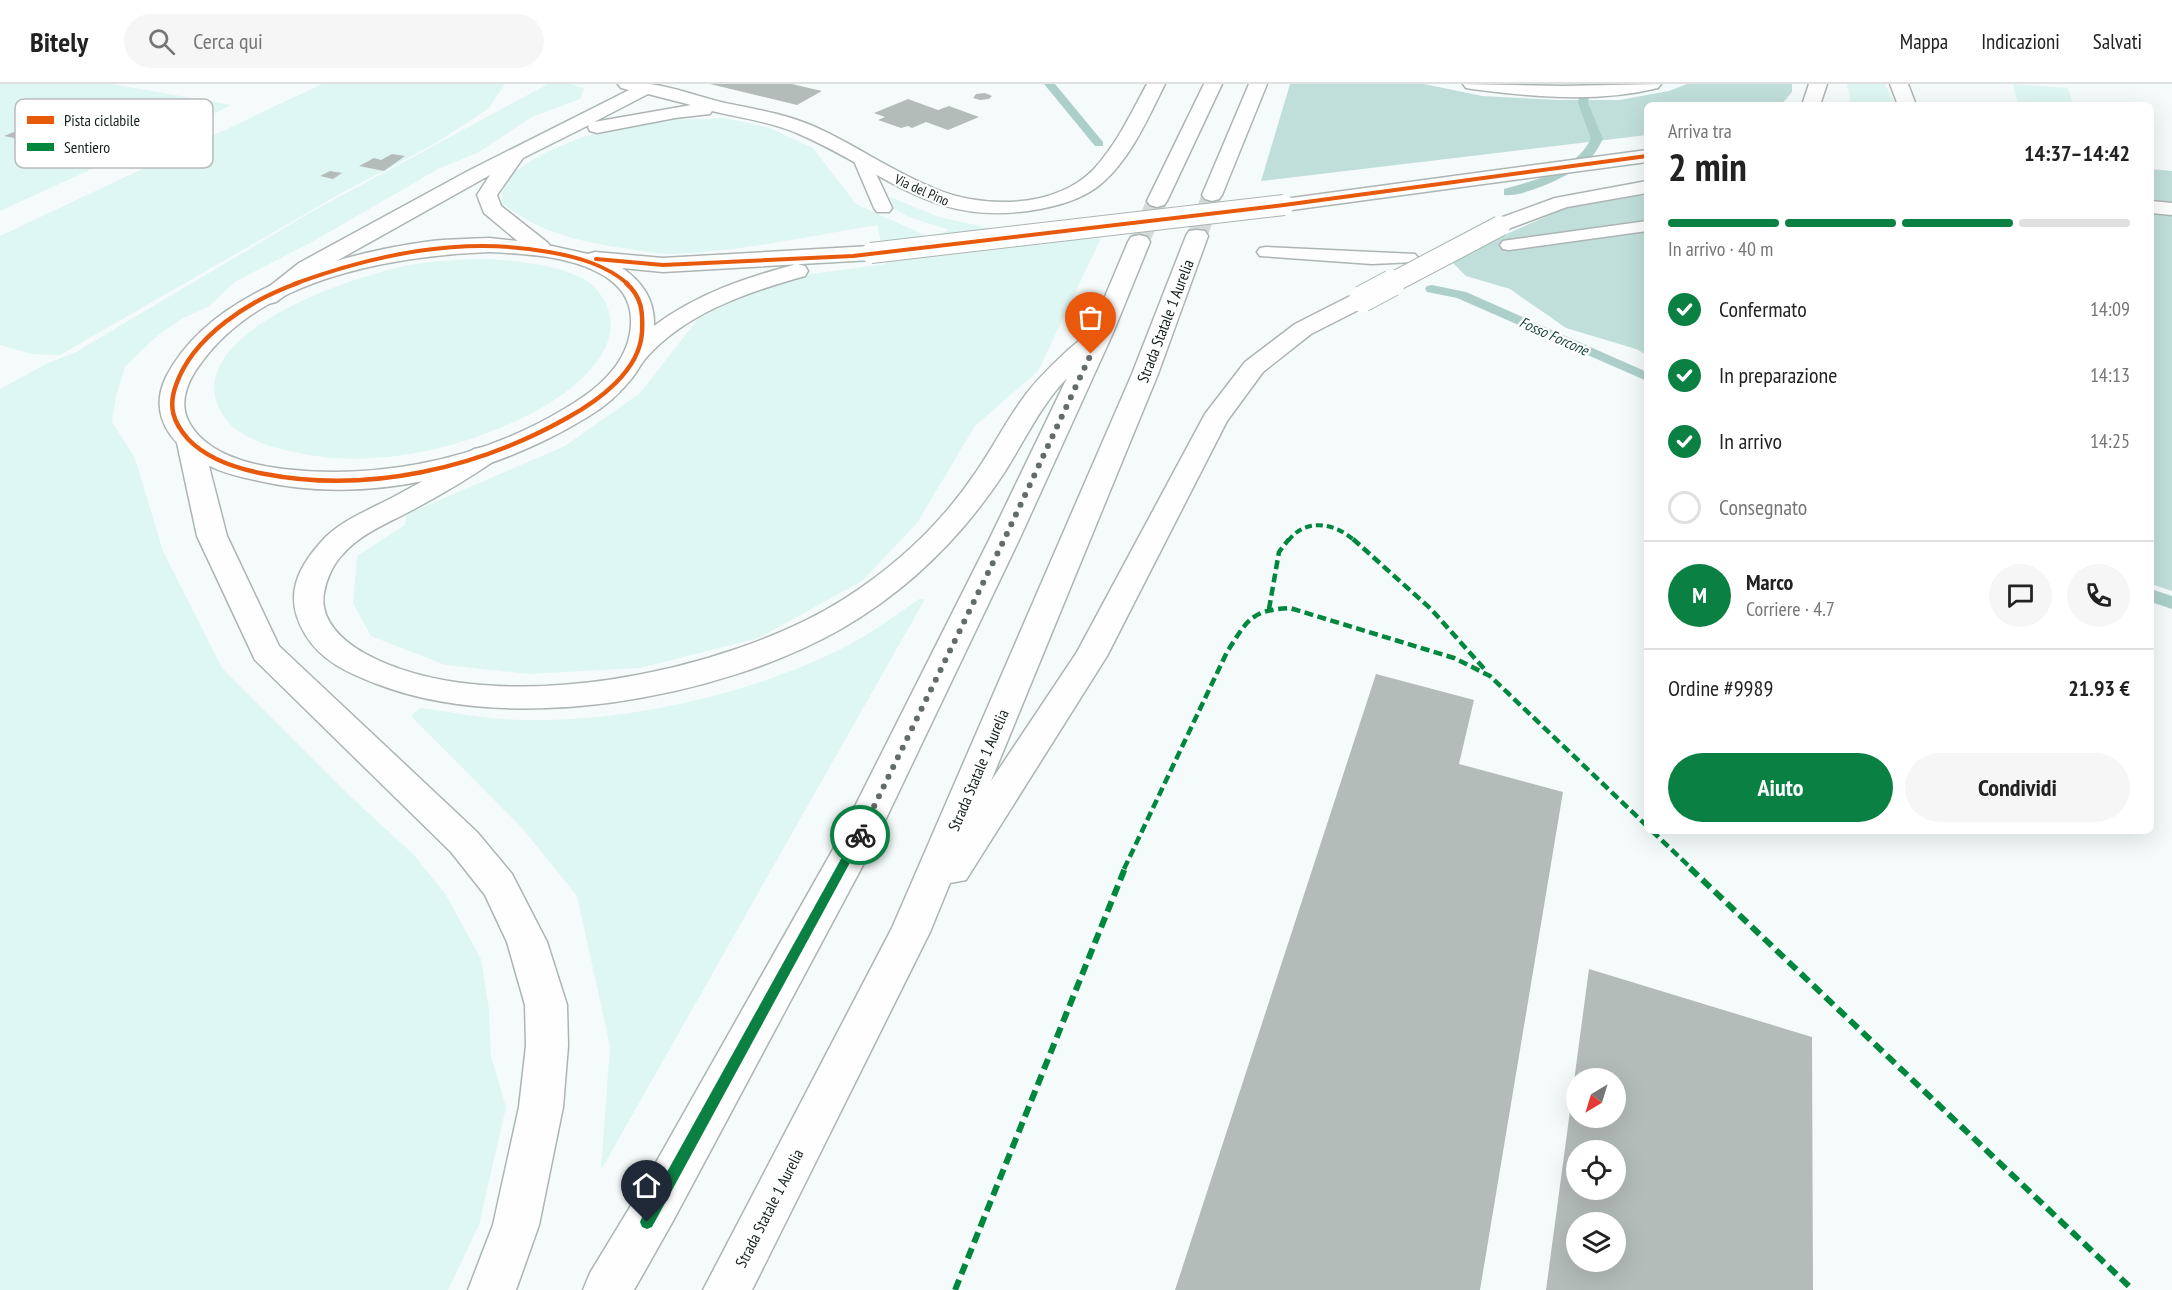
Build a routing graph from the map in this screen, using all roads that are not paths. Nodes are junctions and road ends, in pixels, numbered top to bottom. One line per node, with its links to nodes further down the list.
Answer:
1 (627, 84): 9 (main road, Via del Pino)
2 (1156, 84): 15 (main road, Via del Pino)
3 (1213, 84): 18 (main road)
4 (1258, 84): 17 (main road)
5 (1472, 84): 6 (main road)
6 (1652, 84)
7 (1818, 84): 10 (main road)
8 (1899, 84): 11 (main road)
9 (647, 88): 12 (main road, Via del Pino); 13 (main road)
10 (1812, 102)
11 (1906, 102)
12 (734, 110): 13 (main road); 15 (main road, Via del Pino)
13 (528, 149): 26 (main road); 31 (main road)
14 (1644, 156): 28 (main road, bridge)
15 (862, 161): 20 (lane)
16 (1644, 188): 23 (main road)
17 (1212, 195)
18 (1157, 201)
19 (2154, 207): 21 (main road)
20 (883, 208)
21 (2172, 209)
22 (1644, 226): 23 (lane)
23 (1504, 235): 36 (main road, bridge)
24 (1197, 236): 36 (main road, Strada Statale 1 Aurelia)
25 (1139, 242): 32 (main road)
26 (540, 248): 29 (main road); 31 (main road)
27 (1266, 252): 30 (lane)
28 (862, 254): 29 (main road); 33 (main road)
29 (578, 256): 33 (main road)
30 (1409, 258)
31 (268, 297): 34 (main road)
32 (1101, 333): 35 (main road); 38 (main road)
33 (638, 353): 35 (main road)
34 (190, 443): 35 (main road); 37 (main road)
35 (484, 455)
36 (910, 932): 39 (main road, Strada Statale 1 Aurelia)
37 (492, 1290)
38 (607, 1290)
39 (727, 1290)

